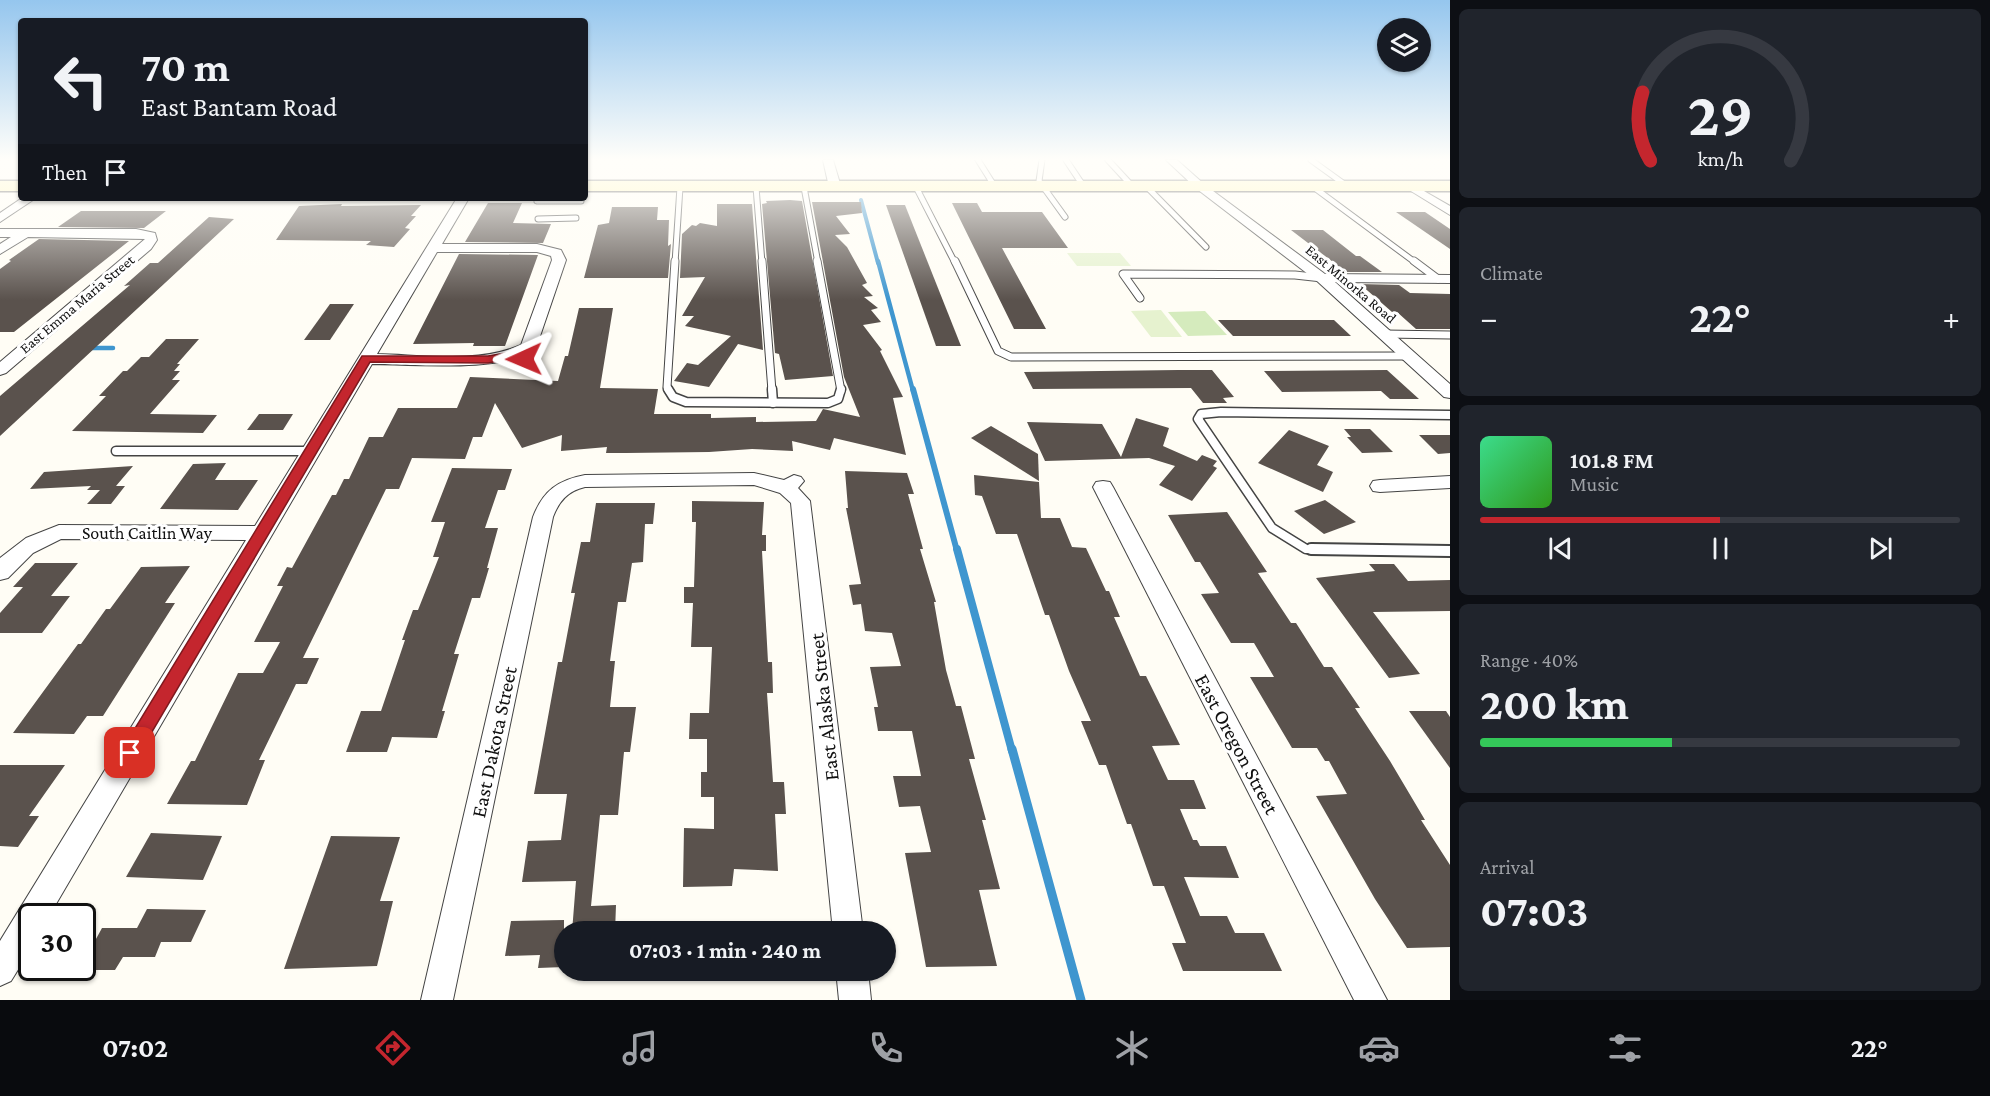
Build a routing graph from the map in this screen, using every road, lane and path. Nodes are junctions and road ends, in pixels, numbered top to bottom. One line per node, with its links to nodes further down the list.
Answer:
1 (17, 207): 12 (street)
2 (457, 207): 18 (street)
3 (679, 207): 31 (lane)
4 (758, 207): 31 (lane)
5 (808, 207): 31 (lane)
6 (927, 207): 27 (lane)
7 (1057, 207): 11 (lane)
8 (1162, 207): 17 (lane)
9 (1227, 207): 20 (street, East Minorka Road)
10 (1341, 207): 21 (lane)
11 (1065, 217)
12 (0, 218)
13 (576, 218): 14 (lane)
14 (538, 219)
15 (0, 233): 16 (street)
16 (25, 233): 19 (street); 26 (street, East Emma Maria Street)
17 (1206, 247)
18 (433, 248): 28 (street); 28 (street)
19 (0, 250)
20 (1322, 279): 21 (street); 22 (lane); 23 (street, East Minorka Road)
21 (1444, 279)
22 (1140, 298)
23 (1385, 334): 24 (lane); 27 (street, East Minorka Road)
24 (1450, 335)
25 (0, 351): 26 (street)
26 (22, 351): 29 (street, East Emma Maria Street)
27 (1409, 356): 30 (street, East Minorka Road)
28 (366, 359): 34 (street)
29 (0, 370)
30 (1450, 393)
31 (773, 403)
32 (1450, 415): 40 (lane)
33 (116, 451): 34 (lane)
34 (311, 451): 39 (street)
35 (1450, 482): 37 (street)
36 (555, 485): 43 (street, East Alaska Street); 47 (street, East Dakota Street)
37 (1380, 486)
38 (1103, 487): 49 (street, East Oregon Street)
39 (262, 533): 41 (street, South Caitlin Way); 42 (street)
40 (1450, 551)
41 (0, 573)
42 (40, 903)
43 (847, 921)
44 (18, 940): 45 (street)
45 (0, 970)
46 (853, 981): 48 (street)
47 (437, 1000)
48 (855, 1000)
49 (1371, 1000)

